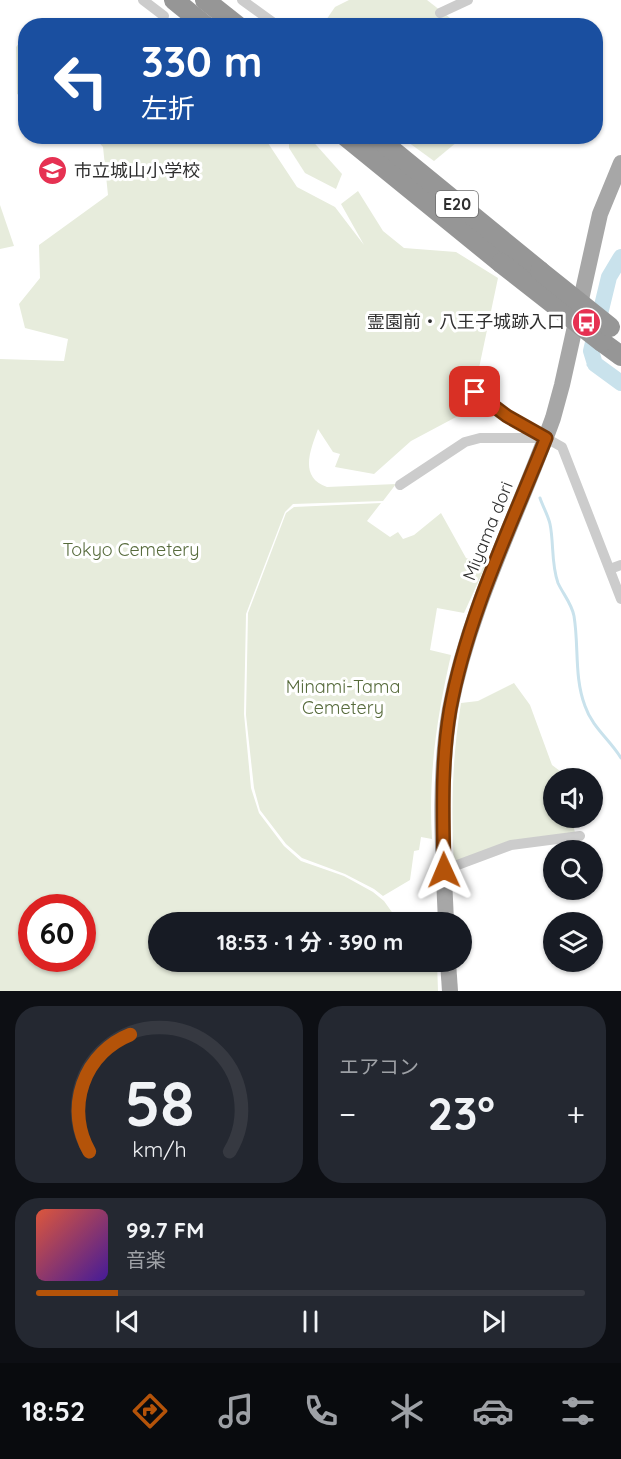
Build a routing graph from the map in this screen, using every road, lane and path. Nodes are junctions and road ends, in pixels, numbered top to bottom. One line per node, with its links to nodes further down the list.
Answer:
1 (143, 0): 5 (street)
2 (205, 0): 8 (highway)
3 (243, 0): 9 (street)
4 (468, 0): 6 (street)
5 (169, 8): 7 (highway)
6 (440, 12)
7 (190, 18)
8 (228, 18)
9 (267, 18)
10 (355, 144): 13 (highway, E20, bridge)
11 (385, 144): 13 (highway, E20, bridge)
12 (621, 164): 16 (main road, Miyama dori)
13 (611, 335): 14 (highway, E20)
14 (621, 356)
15 (475, 392): 16 (street)
16 (546, 438): 17 (street); 19 (street); 22 (main road, Miyama dori)
17 (400, 485)
18 (621, 565): 19 (street)
19 (609, 569): 20 (street)
20 (621, 599)
21 (580, 836): 22 (street)
22 (444, 870): 23 (main road, Miyama dori)
23 (446, 912)
24 (449, 972): 25 (main road)
25 (450, 991)

